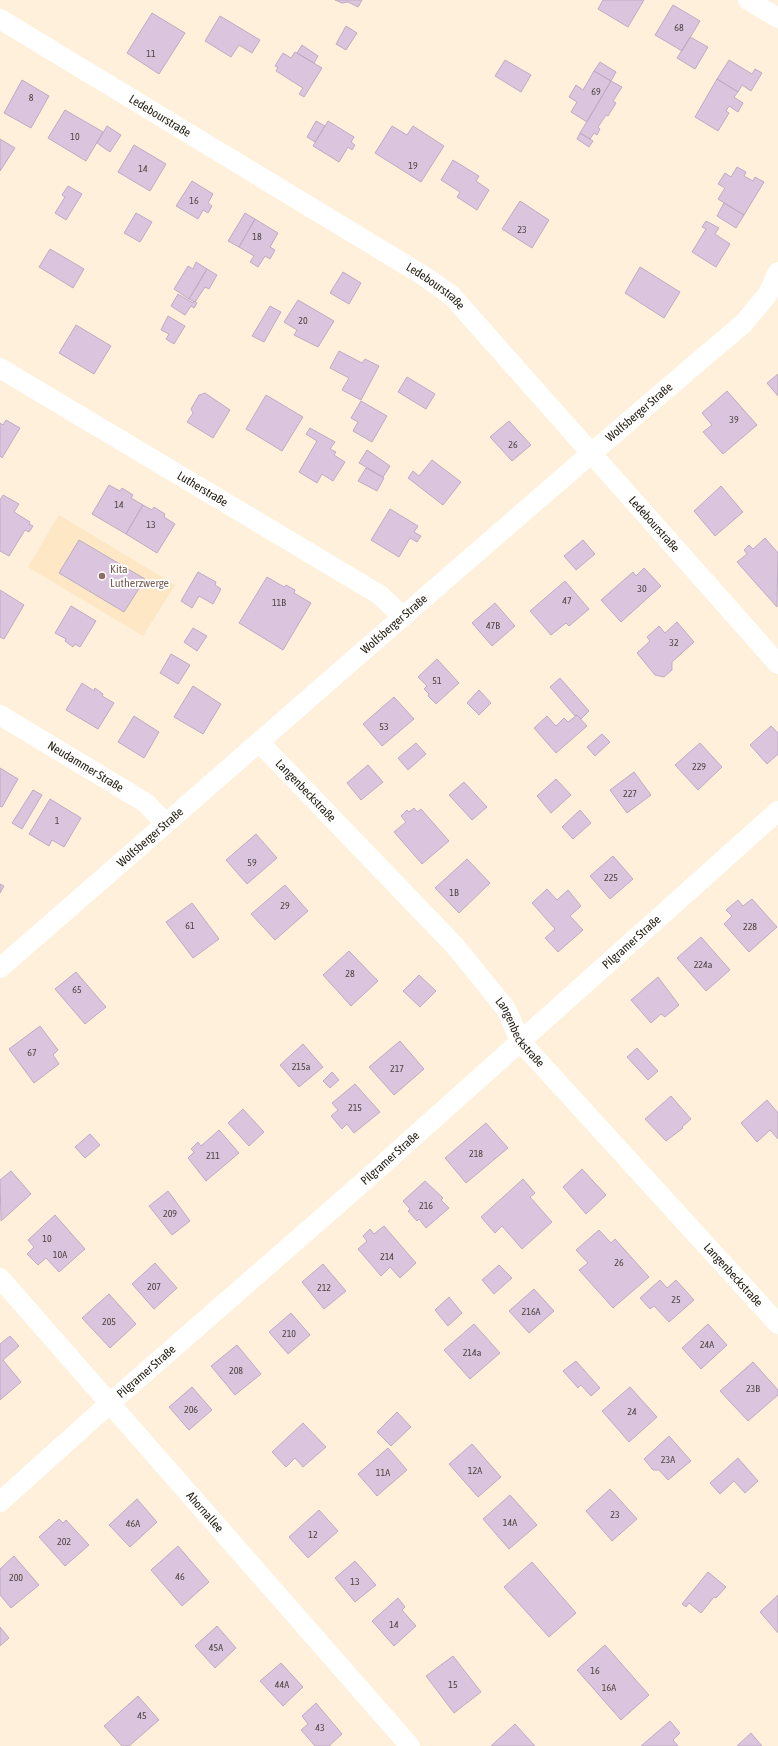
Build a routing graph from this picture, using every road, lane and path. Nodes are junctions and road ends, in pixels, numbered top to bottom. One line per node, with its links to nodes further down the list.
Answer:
1 (748, 0): 2 (street)
2 (778, 18)
3 (0, 19): 6 (street, Ledebourstraße)
4 (778, 272): 6 (street, Wolfsberger Straße)
5 (0, 368): 7 (street, Lutherstraße)
6 (591, 452): 7 (street, Wolfsberger Straße); 8 (street, Ledebourstraße)
7 (402, 616): 10 (street, Wolfsberger Straße)
8 (778, 664)
9 (0, 715): 12 (street, Neudammer Straße)
10 (260, 743): 12 (street, Wolfsberger Straße); 14 (street, Langenbeckstraße)
11 (778, 811): 14 (street, Pilgramer Straße)
12 (166, 824): 13 (street, Wolfsberger Straße)
13 (0, 968)
14 (520, 1041): 16 (street, Langenbeckstraße); 17 (street, Pilgramer Straße)
15 (0, 1278): 17 (street, Ahornallee)
16 (778, 1324)
17 (109, 1404): 18 (street, Pilgramer Straße); 19 (street, Ahornallee)
18 (0, 1502)
19 (410, 1746)

